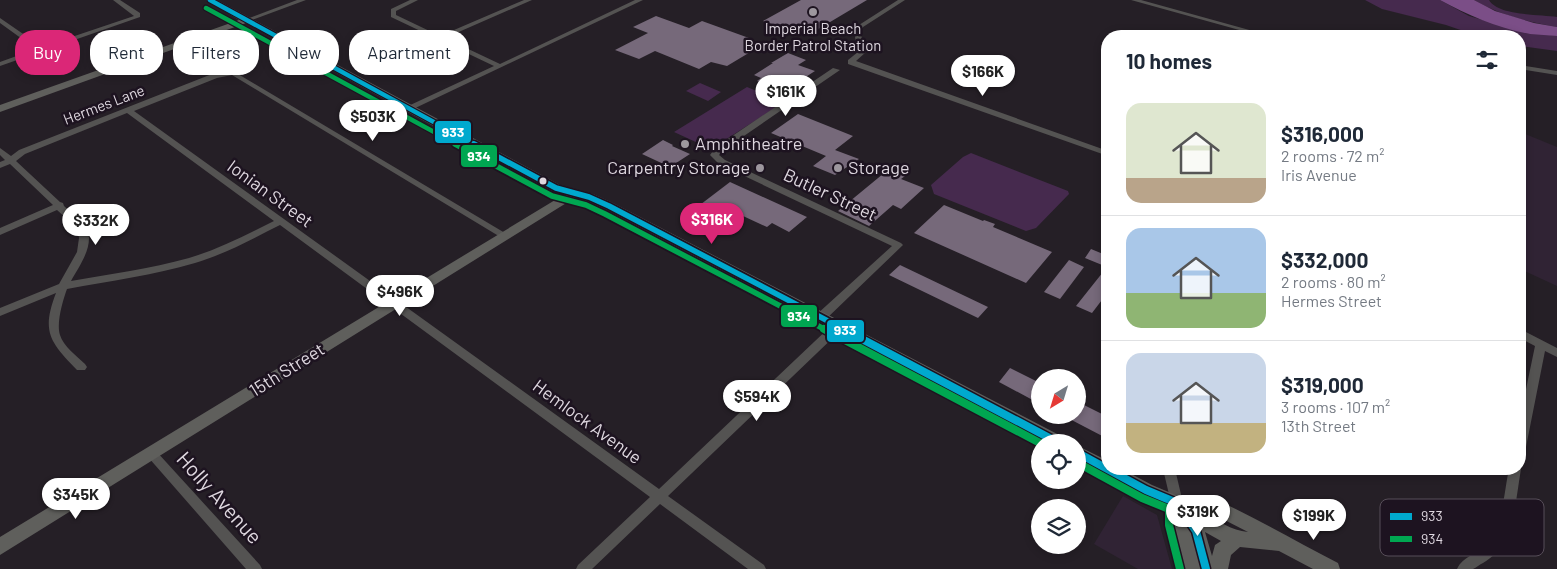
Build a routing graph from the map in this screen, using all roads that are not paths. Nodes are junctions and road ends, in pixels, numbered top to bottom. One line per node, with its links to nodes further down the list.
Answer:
1 (116, 0): 15 (street)
2 (210, 0): 10 (street)
3 (303, 0): 10 (street)
4 (415, 0): 11 (street)
5 (529, 0): 12 (street)
6 (640, 0): 19 (street)
7 (902, 0): 27 (street)
8 (1134, 0): 13 (street)
9 (0, 20): 14 (street)
10 (247, 20): 23 (street); 24 (street)
11 (423, 30)
12 (459, 30)
13 (1246, 30)
14 (15, 31)
15 (80, 37)
16 (469, 52): 19 (street)
17 (15, 59): 18 (street)
18 (0, 64)
19 (499, 66): 23 (street)
20 (1526, 68): 22 (street)
21 (836, 70): 38 (street, Butler Street)
22 (1557, 73)
23 (410, 108): 30 (street)
24 (0, 109)
25 (128, 110): 28 (street, Hermes Lane); 32 (street, Ionian Street); 34 (street, Hermes Lane)
26 (0, 150): 28 (street)
27 (1101, 151)
28 (12, 160): 29 (street, Hermes Lane); 31 (street)
29 (0, 165)
30 (575, 193): 34 (street, 15th Street); 38 (street)
31 (60, 205): 33 (street); 35 (street)
32 (280, 221): 35 (street); 36 (street, Ionian Street)
33 (0, 232)
34 (506, 236): 36 (street, 15th Street)
35 (63, 286): 37 (street); 43 (street)
36 (393, 304): 46 (street, 15th Street); 52 (street, Hemlock Avenue)
37 (0, 312)
38 (820, 318): 39 (street)
39 (837, 327): 45 (street); 52 (street)
40 (1526, 336): 41 (street)
41 (1541, 344): 42 (street); 44 (street)
42 (1557, 353)
43 (81, 367)
44 (1526, 418)
45 (1042, 434)
46 (152, 454): 56 (street, 15th Street); 58 (street, Holly Avenue)
47 (1086, 457): 48 (street)
48 (1101, 466)
49 (1118, 475): 54 (street)
50 (1170, 475): 54 (street)
51 (1514, 475): 53 (street)
52 (659, 497): 59 (street); 60 (street, Hemlock Avenue)
53 (1509, 499)
54 (1177, 503): 55 (street); 61 (street); 62 (street)
55 (1245, 534): 63 (street); 64 (street)
56 (0, 547)
57 (1480, 556): 65 (street)
58 (255, 569)
59 (583, 569)
60 (759, 569)
61 (1189, 569)
62 (1206, 569)
63 (1219, 569)
64 (1331, 569)
65 (1464, 569)

